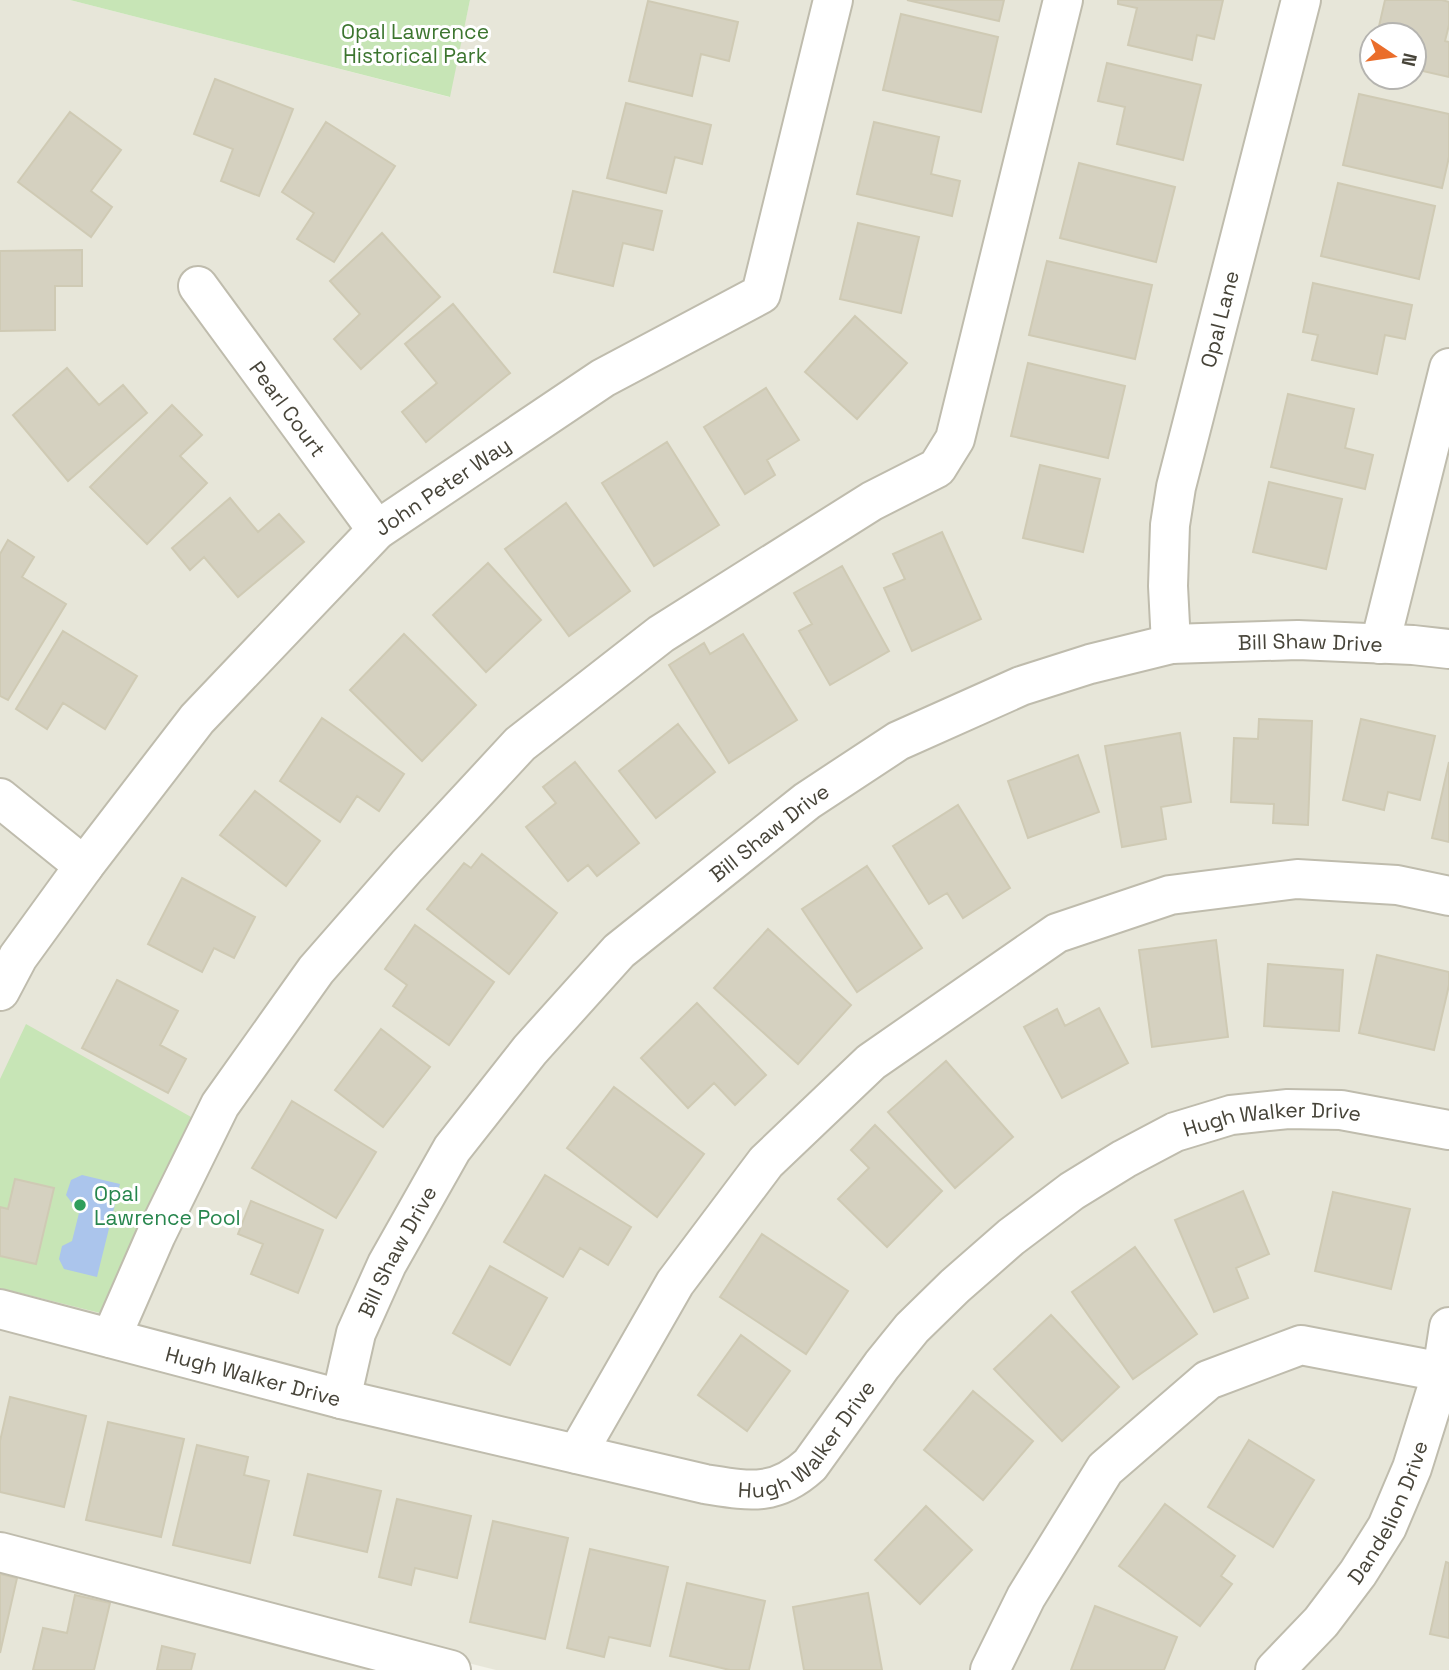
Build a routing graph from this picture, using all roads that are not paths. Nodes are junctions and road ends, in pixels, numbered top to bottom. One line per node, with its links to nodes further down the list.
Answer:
1 (833, 0): 6 (street, John Peter Way)
2 (1063, 0): 17 (street)
3 (1301, 0): 7 (street, Opal Lane)
4 (198, 286): 6 (street, Pearl Court)
5 (1449, 368): 8 (street)
6 (377, 530): 11 (street, John Peter Way)
7 (1171, 644): 8 (street, Bill Shaw Drive); 19 (street, Bill Shaw Drive)
8 (1380, 644): 9 (street, Bill Shaw Drive)
9 (1449, 649)
10 (0, 798): 11 (street)
11 (84, 866): 13 (street, John Peter Way)
12 (1449, 896): 20 (street)
13 (0, 991)
14 (1449, 1130): 20 (street, Hugh Walker Drive)
15 (0, 1309): 17 (street, Hugh Walker Drive)
16 (1449, 1327): 18 (street, Dandelion Drive)
17 (111, 1338): 19 (street, Hugh Walker Drive)
18 (1442, 1373): 23 (street); 24 (street, Dandelion Drive)
19 (341, 1399): 20 (street, Hugh Walker Drive)
20 (577, 1454)
21 (0, 1552): 22 (street)
22 (451, 1670)
23 (990, 1670)
24 (1275, 1670)

